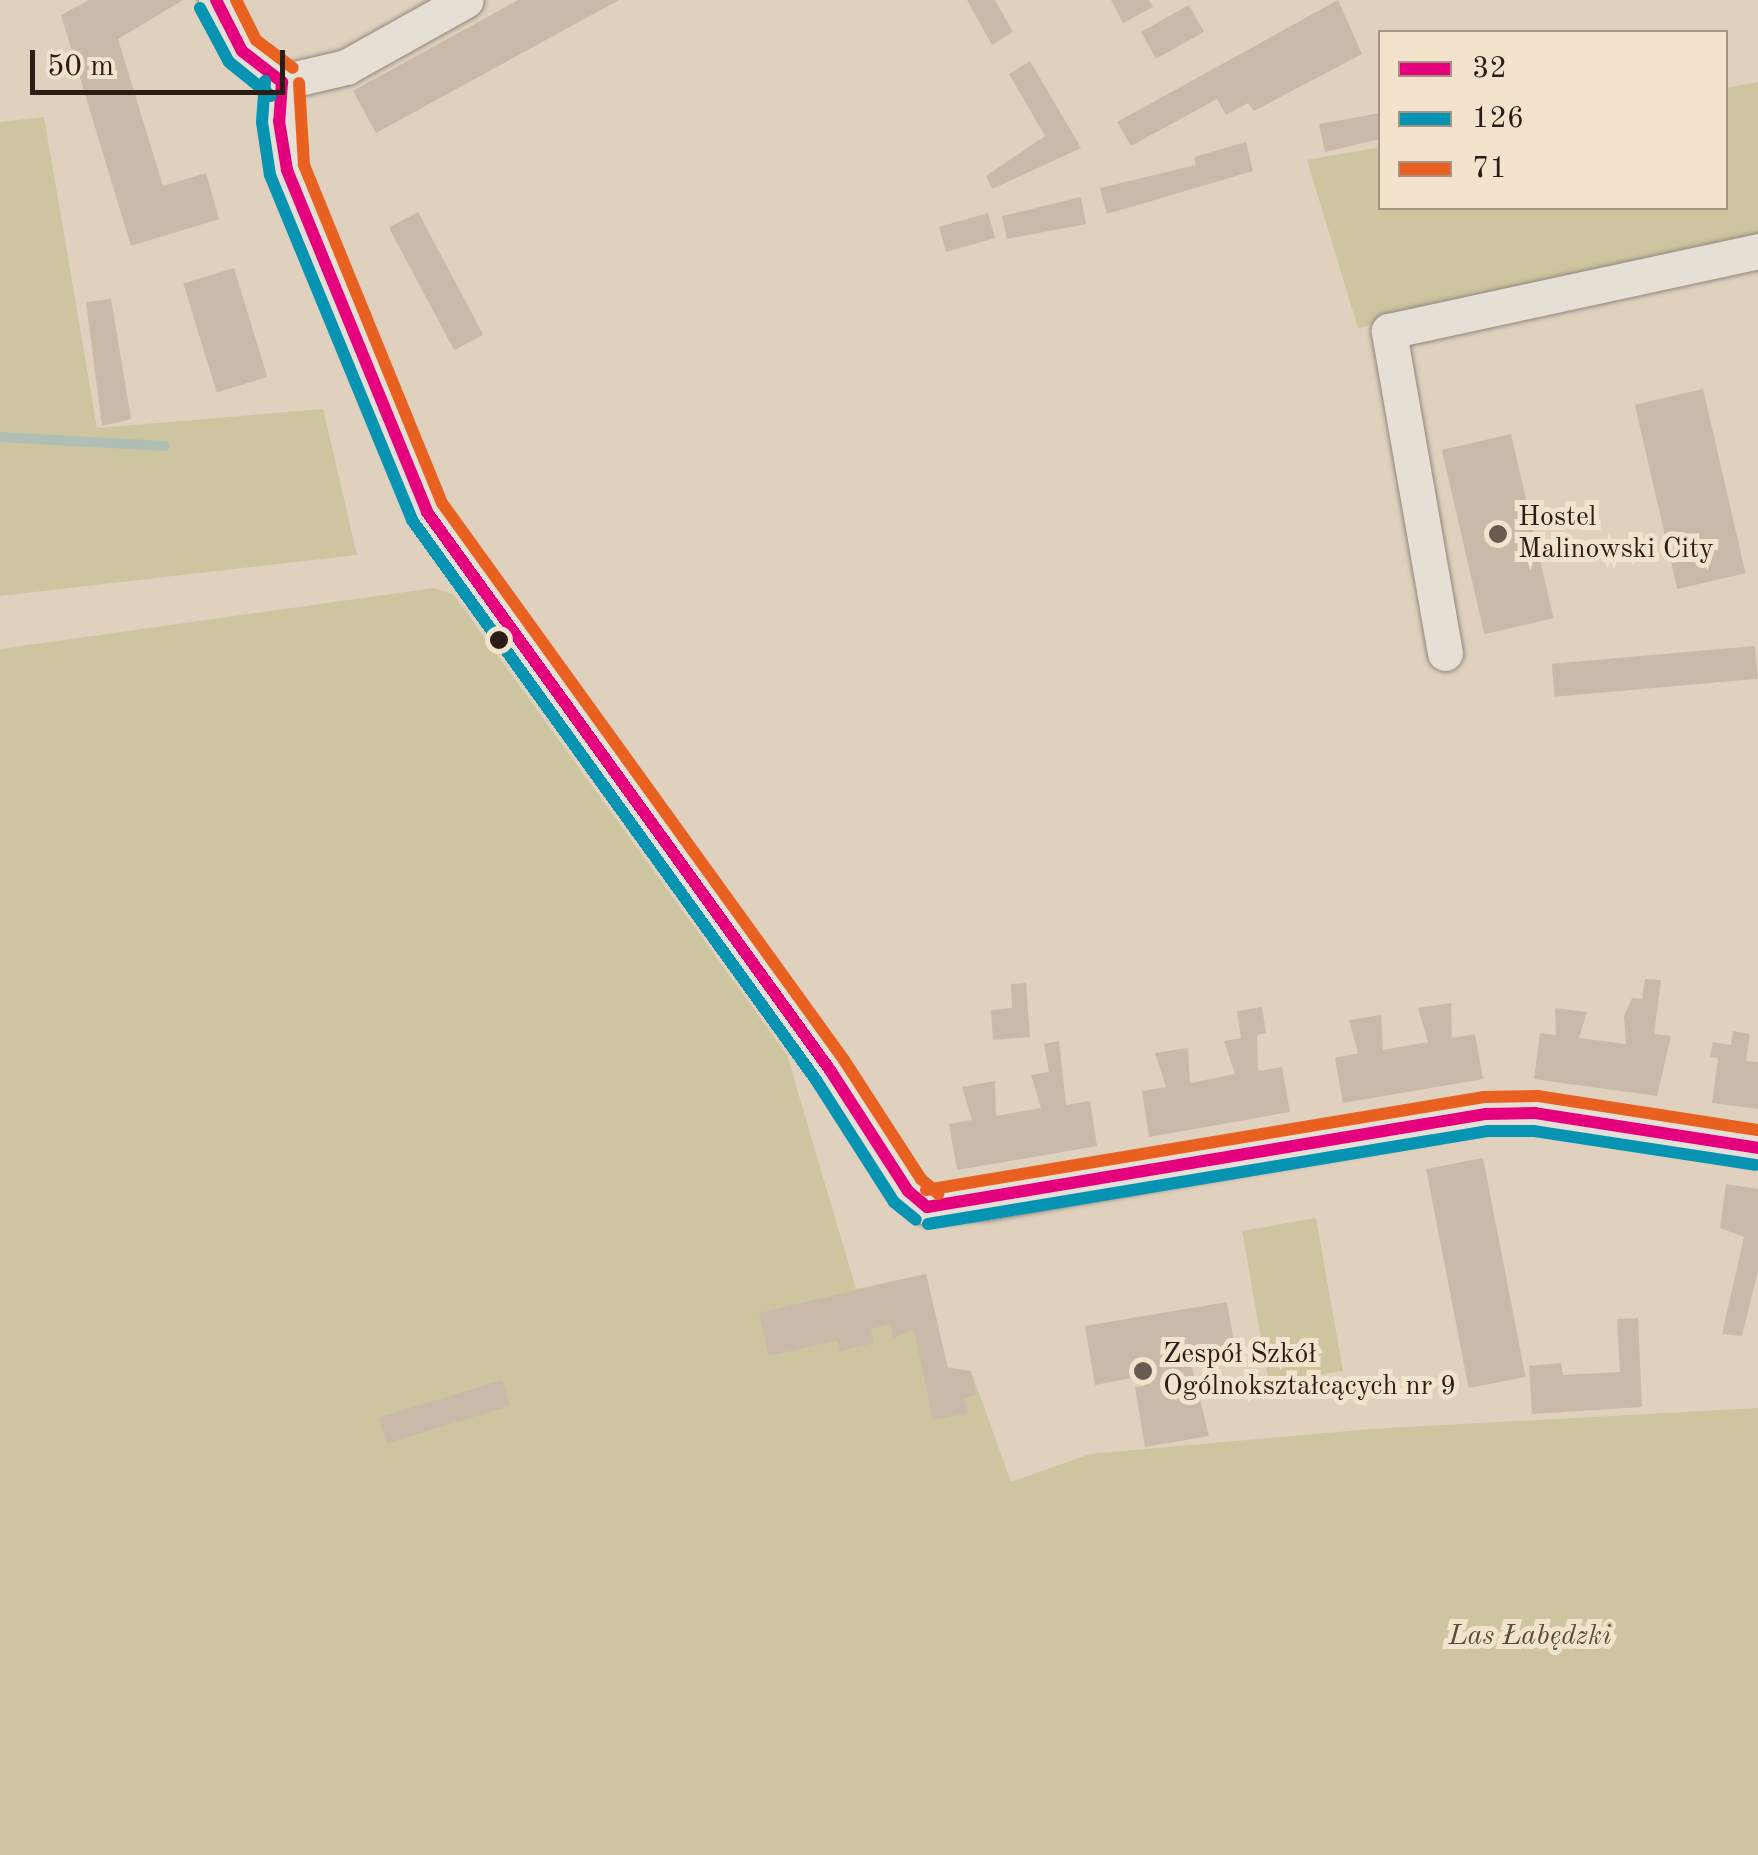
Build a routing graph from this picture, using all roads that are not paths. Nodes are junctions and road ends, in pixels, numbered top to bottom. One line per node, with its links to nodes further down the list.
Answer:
1 (216, 0): 3 (street)
2 (466, 0): 3 (street)
3 (282, 82): 6 (street)
4 (1758, 251): 5 (street)
5 (1445, 653)
6 (1758, 1148)

